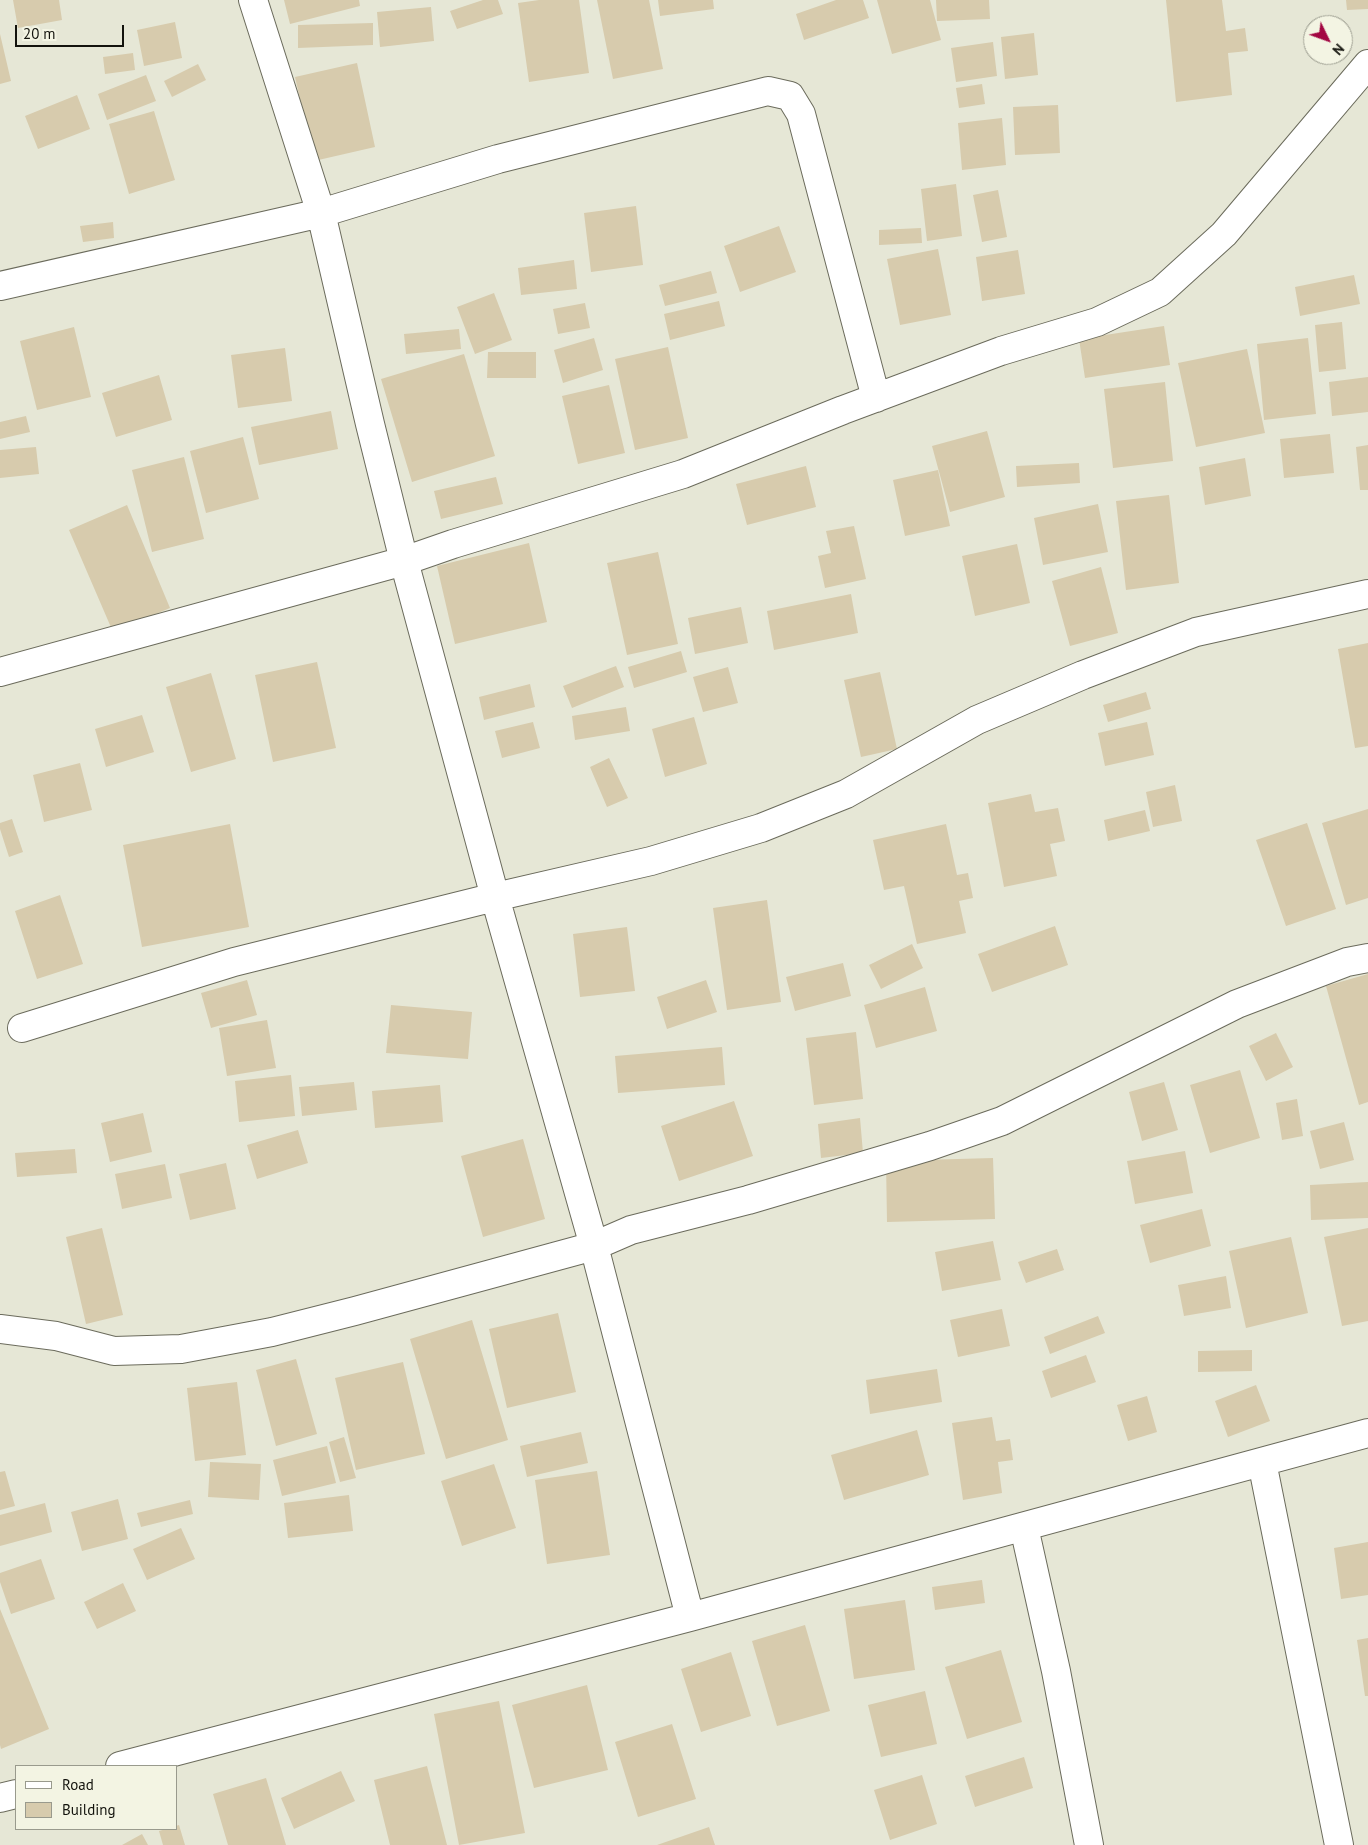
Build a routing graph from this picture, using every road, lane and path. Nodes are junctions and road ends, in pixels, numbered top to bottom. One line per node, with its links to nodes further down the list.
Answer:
1 (253, 0): 3 (street)
2 (1368, 64): 5 (street)
3 (322, 213): 4 (street); 5 (street); 6 (street)
4 (0, 286)
5 (876, 398): 6 (street)
6 (404, 561): 8 (street); 9 (street)
7 (1368, 594): 9 (street)
8 (0, 672)
9 (495, 897): 11 (street); 12 (street)
10 (1368, 958): 12 (street)
11 (22, 1028)
12 (594, 1246): 13 (street); 17 (street)
13 (0, 1329)
14 (1368, 1433): 15 (street)
15 (1262, 1462): 16 (street); 22 (street)
16 (1024, 1528): 17 (street); 21 (street)
17 (690, 1617): 18 (street)
18 (124, 1765)
19 (15, 1794): 20 (street)
20 (0, 1798)
21 (1089, 1845)
22 (1339, 1845)

